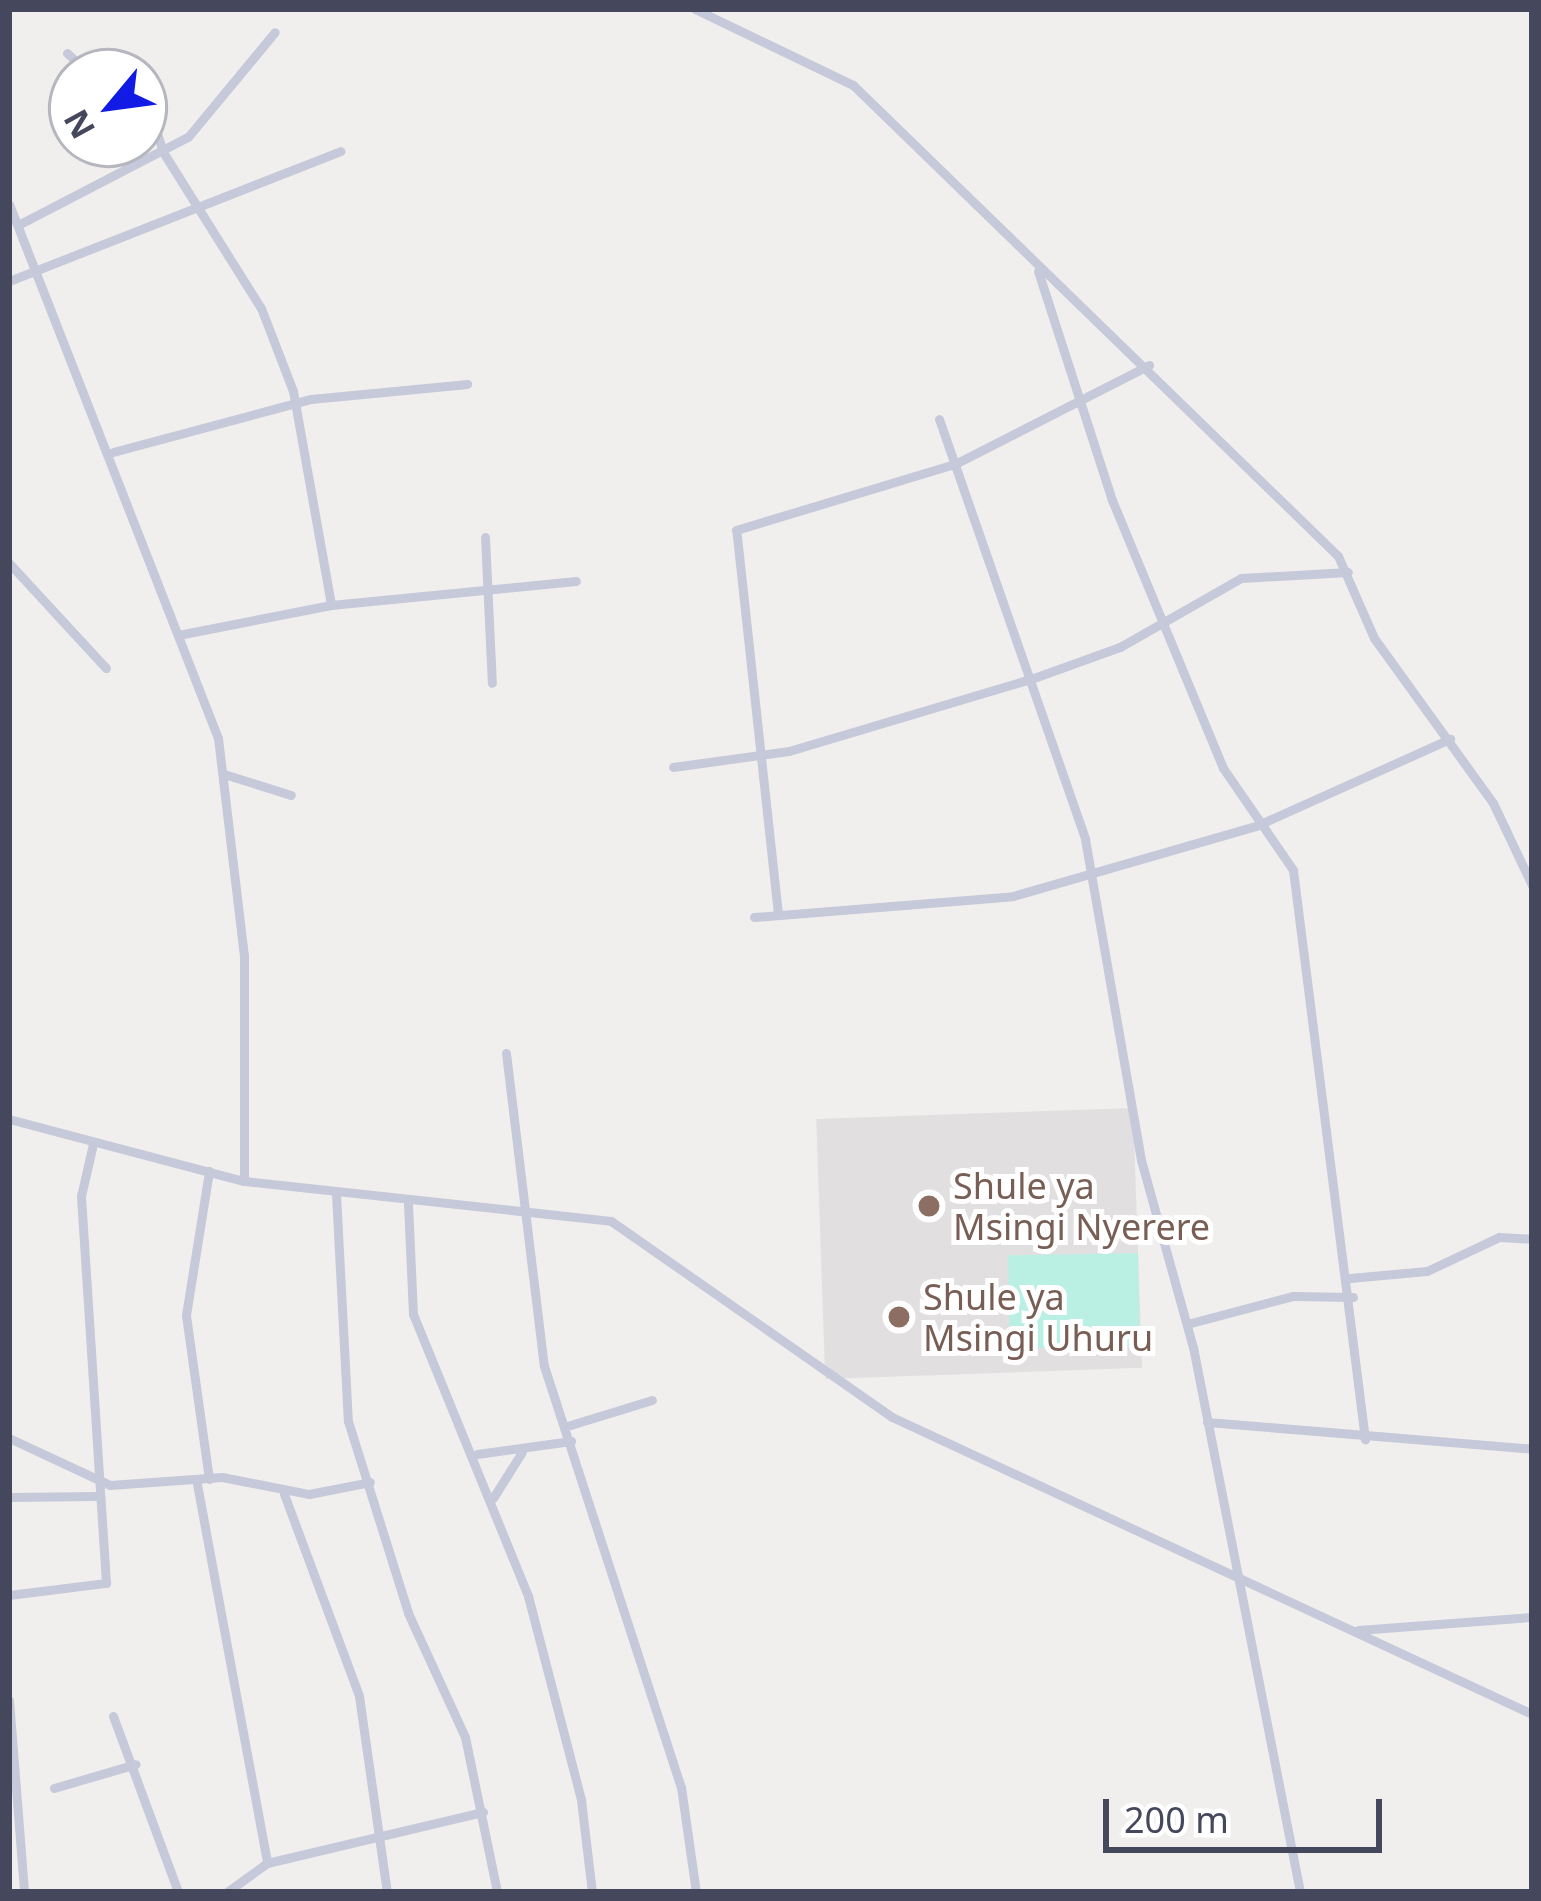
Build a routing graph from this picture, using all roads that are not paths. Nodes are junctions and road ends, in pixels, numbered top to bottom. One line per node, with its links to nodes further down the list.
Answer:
1 (695, 9): 10 (street)
2 (275, 32): 3 (street)
3 (168, 149)
4 (340, 151): 8 (street)
5 (168, 159): 8 (street)
6 (131, 168): 9 (street)
7 (9, 204): 9 (street)
8 (200, 206): 11 (street); 16 (street)
9 (18, 225): 11 (street)
10 (1037, 265): 13 (street); 15 (street)
11 (38, 272): 12 (street); 18 (street)
12 (9, 281)
13 (1148, 365): 15 (street); 22 (street)
14 (467, 384): 16 (street)
15 (1082, 405): 19 (street); 26 (street)
16 (292, 406): 18 (street); 25 (street)
17 (939, 419): 19 (street)
18 (113, 452): 27 (street)
19 (955, 464): 29 (street); 32 (street)
20 (485, 537): 24 (street)
21 (9, 562): 28 (street)
22 (1348, 572): 26 (street); 31 (street)
23 (576, 581): 24 (street)
24 (495, 590): 25 (street); 30 (street)
25 (331, 605): 27 (street)
26 (1164, 623): 29 (street); 36 (street)
27 (178, 635): 34 (street)
28 (106, 668)
29 (1031, 679): 32 (street); 37 (street)
30 (492, 683)
31 (1450, 739): 36 (street); 38 (street)
32 (763, 754): 33 (street); 39 (street)
33 (673, 767)
34 (224, 774): 35 (street); 45 (street)
35 (291, 795)
36 (1256, 826): 37 (street); 50 (street)
37 (1093, 874): 39 (street); 52 (street)
38 (1532, 885)
39 (778, 914): 40 (street)
40 (754, 917)
41 (506, 1053): 48 (street)
42 (9, 1119): 43 (street)
43 (93, 1144): 44 (street); 63 (street)
44 (209, 1171): 45 (street); 62 (street)
45 (244, 1181): 46 (street)
46 (335, 1195): 47 (street); 64 (street)
47 (409, 1204): 48 (street); 61 (street)
48 (529, 1208): 55 (street); 70 (street)
49 (1532, 1239): 50 (street)
50 (1350, 1278): 51 (street)
51 (1353, 1298): 52 (street); 57 (street)
52 (1187, 1324): 54 (street)
53 (652, 1400): 55 (street)
54 (1207, 1422): 57 (street); 70 (street)
55 (564, 1427): 58 (street)
56 (9, 1438): 63 (street)
57 (1365, 1439): 59 (street)
58 (571, 1441): 60 (street); 90 (street)
59 (1532, 1449)
60 (522, 1452): 61 (street); 69 (street)
61 (477, 1454): 69 (street)
62 (209, 1478): 65 (street); 66 (street)
63 (94, 1479): 65 (street); 67 (street)
64 (370, 1482): 66 (street); 79 (street)
65 (197, 1484): 81 (street)
66 (284, 1494): 80 (street)
67 (96, 1496): 68 (street); 71 (street)
68 (9, 1497)
69 (492, 1499): 89 (street)
70 (1239, 1574): 73 (street); 91 (street)
71 (9, 1595)
72 (1532, 1617): 73 (street)
73 (1352, 1630): 75 (street)
74 (9, 1700): 83 (street)
75 (1532, 1714)
76 (113, 1716): 77 (street)
77 (136, 1764): 78 (street); 84 (street)
78 (54, 1788)
79 (483, 1812): 80 (street); 88 (street)
80 (381, 1834): 81 (street); 87 (street)
81 (267, 1863): 82 (street)
82 (250, 1879): 85 (street); 86 (street)
83 (24, 1892)
84 (178, 1892)
85 (227, 1892)
86 (253, 1892)
87 (387, 1892)
88 (496, 1892)
89 (592, 1892)
90 (696, 1892)
91 (1300, 1892)

